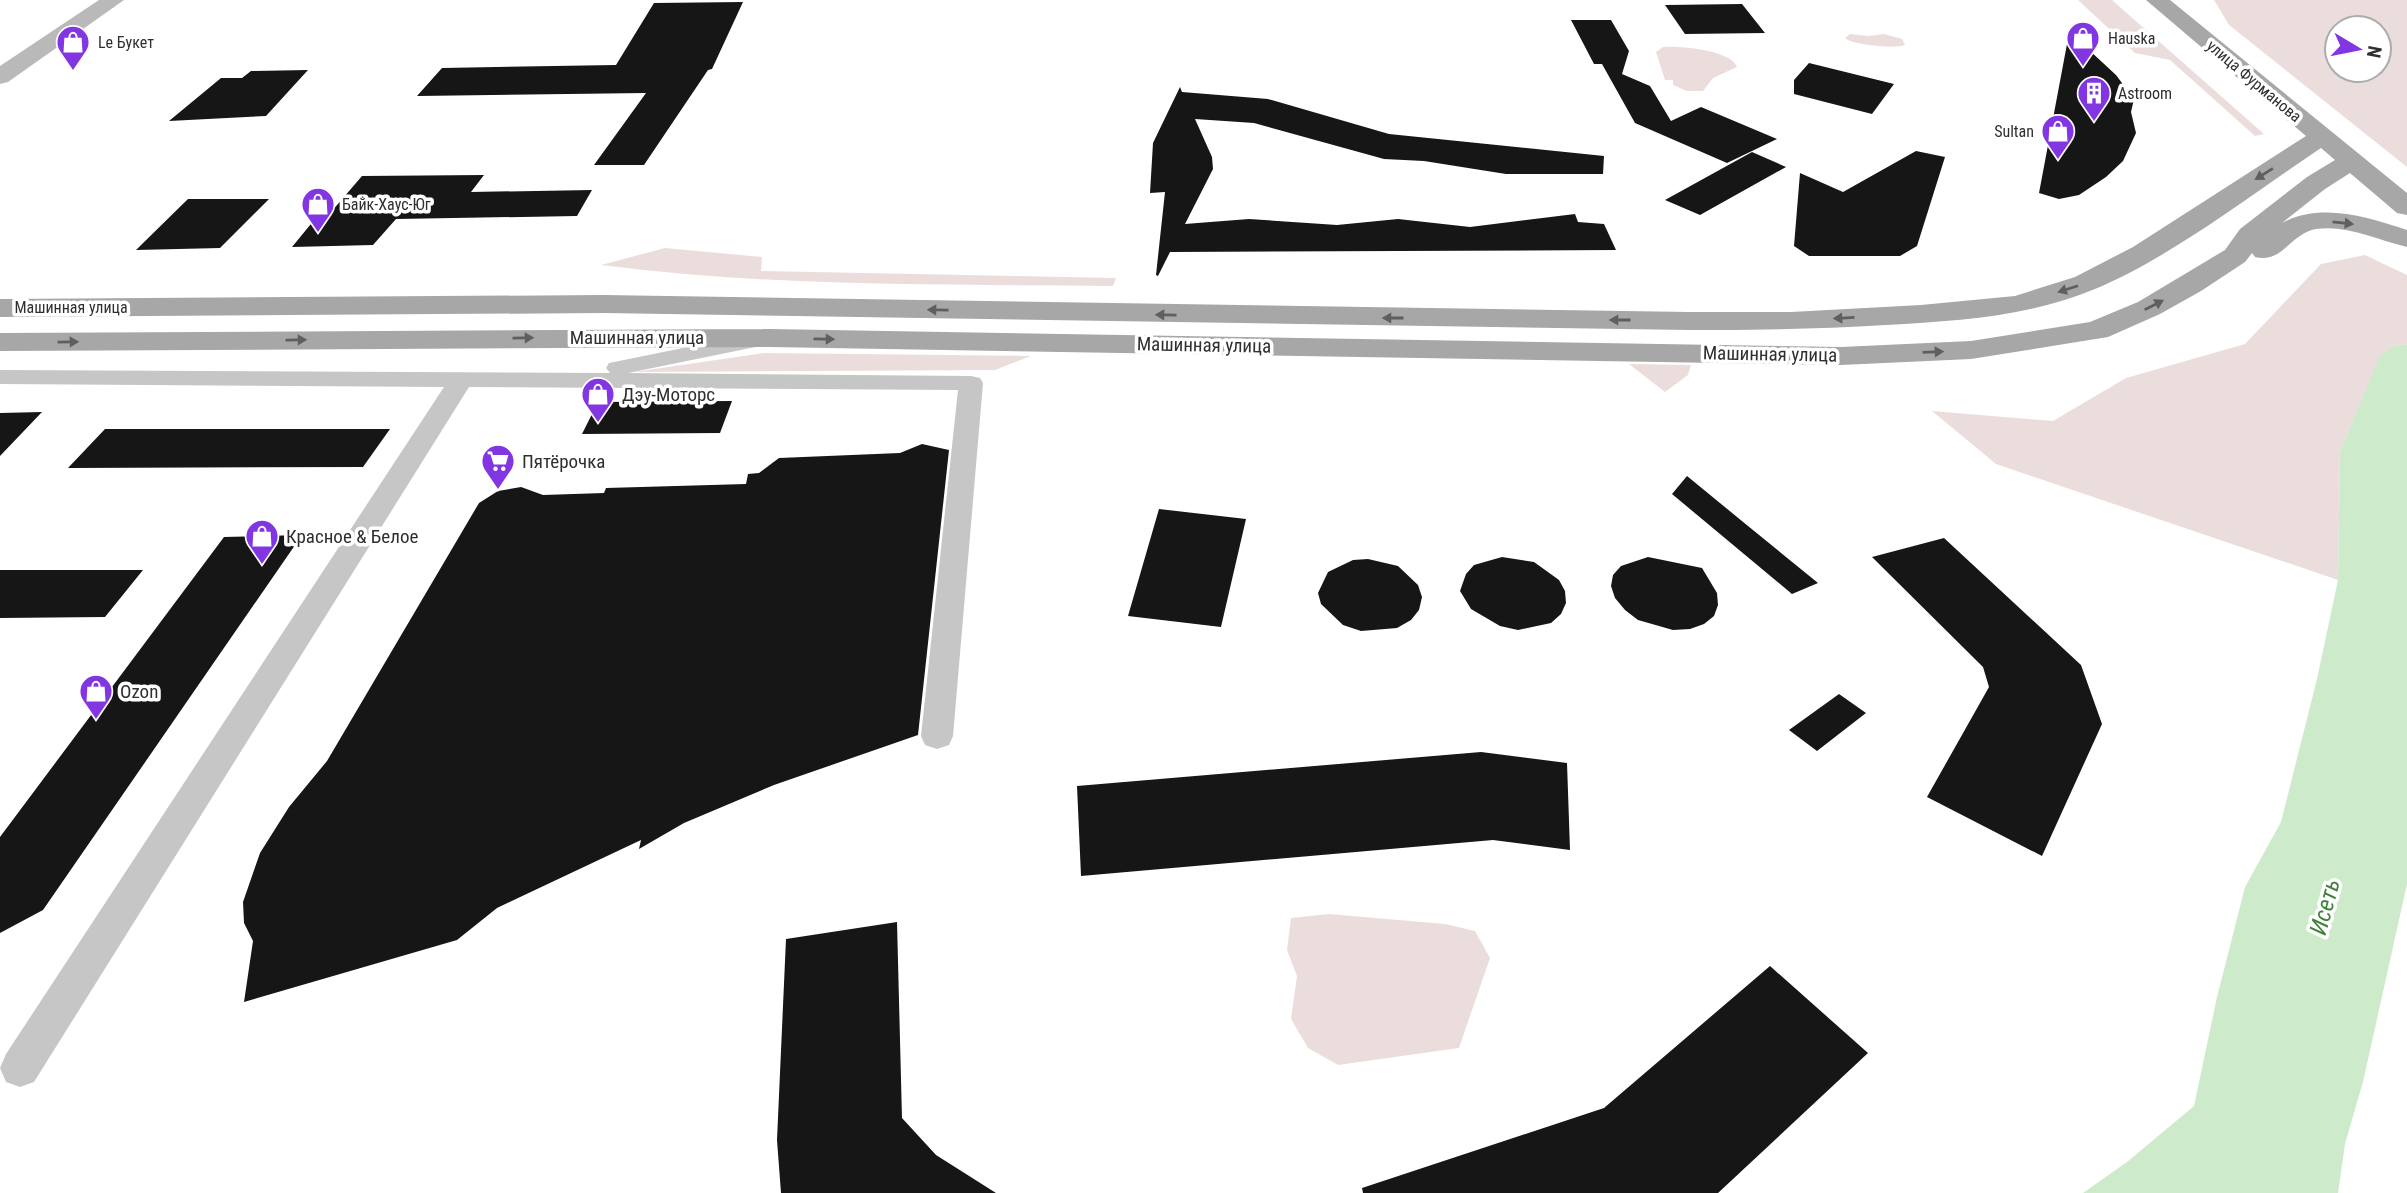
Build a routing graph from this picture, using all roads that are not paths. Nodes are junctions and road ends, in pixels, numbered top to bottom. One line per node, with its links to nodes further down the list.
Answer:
1 (113, 0): 3 (main road)
2 (2157, 0): 4 (main road, улица Фурманова)
3 (0, 77)
4 (2321, 137): 5 (main road, улица Фурманова); 9 (main road, Машинная улица, one-way to 9)
5 (2351, 162): 6 (main road, улица Фурманова); 8 (main road, Машинная улица)
6 (2407, 207)
7 (2407, 239): 8 (main road, one-way to 7)
8 (2235, 256): 10 (main road, Машинная улица, one-way to 8)
9 (0, 307)
10 (769, 338): 11 (main road, Машинная улица, one-way to 10); 14 (street)
11 (0, 342)
12 (0, 377): 13 (street)
13 (462, 379): 14 (street); 16 (street)
14 (560, 380): 15 (street)
15 (937, 736)
16 (20, 1068)

